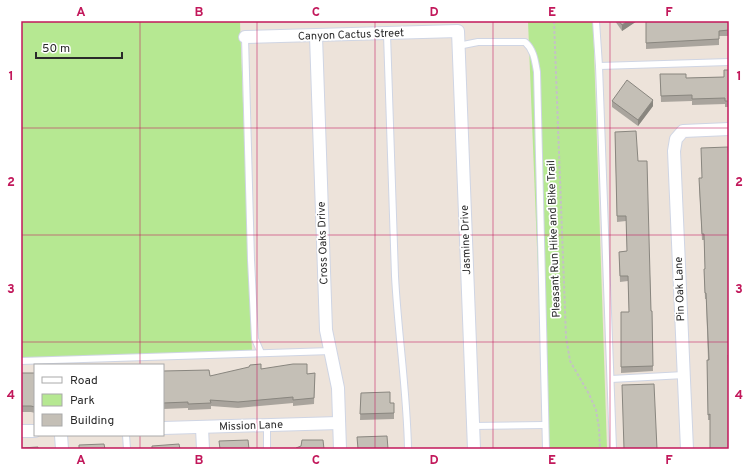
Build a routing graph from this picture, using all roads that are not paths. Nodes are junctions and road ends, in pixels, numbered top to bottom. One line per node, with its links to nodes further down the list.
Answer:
1 (596, 21): 8 (lane)
2 (458, 31): 3 (street, Canyon Cactus Street); 6 (street, Jasmine Drive)
3 (387, 34): 4 (street, Canyon Cactus Street); 30 (lane)
4 (316, 36): 5 (street, Canyon Cactus Street); 10 (street, Cross Oaks Drive)
5 (244, 37): 11 (lane)
6 (458, 46): 16 (lane); 18 (street, Jasmine Drive)
7 (729, 62): 8 (lane)
8 (599, 66): 14 (lane)
9 (729, 129): 13 (street, Pin Oak Lane)
10 (331, 351): 11 (lane); 15 (street, Cross Oaks Drive)
11 (260, 353): 12 (lane)
12 (21, 361)
13 (684, 375): 14 (lane); 34 (street, Pin Oak Lane)
14 (610, 379): 33 (lane)
15 (339, 423): 17 (street, Mission Lane); 29 (street, Cross Oaks Drive)
16 (545, 425): 18 (lane); 32 (lane)
17 (267, 426): 20 (street, Mission Lane); 28 (lane)
18 (474, 426): 31 (street, Jasmine Drive)
19 (164, 428): 20 (street, Mission Lane)
20 (202, 428): 27 (street)
21 (21, 431): 22 (street)
22 (34, 431)
23 (61, 436): 25 (street)
24 (126, 436): 26 (lane)
25 (62, 449)
26 (127, 449)
27 (203, 449)
28 (267, 449)
29 (340, 449)
30 (408, 449)
31 (474, 449)
32 (546, 449)
33 (613, 449)
34 (687, 449)

